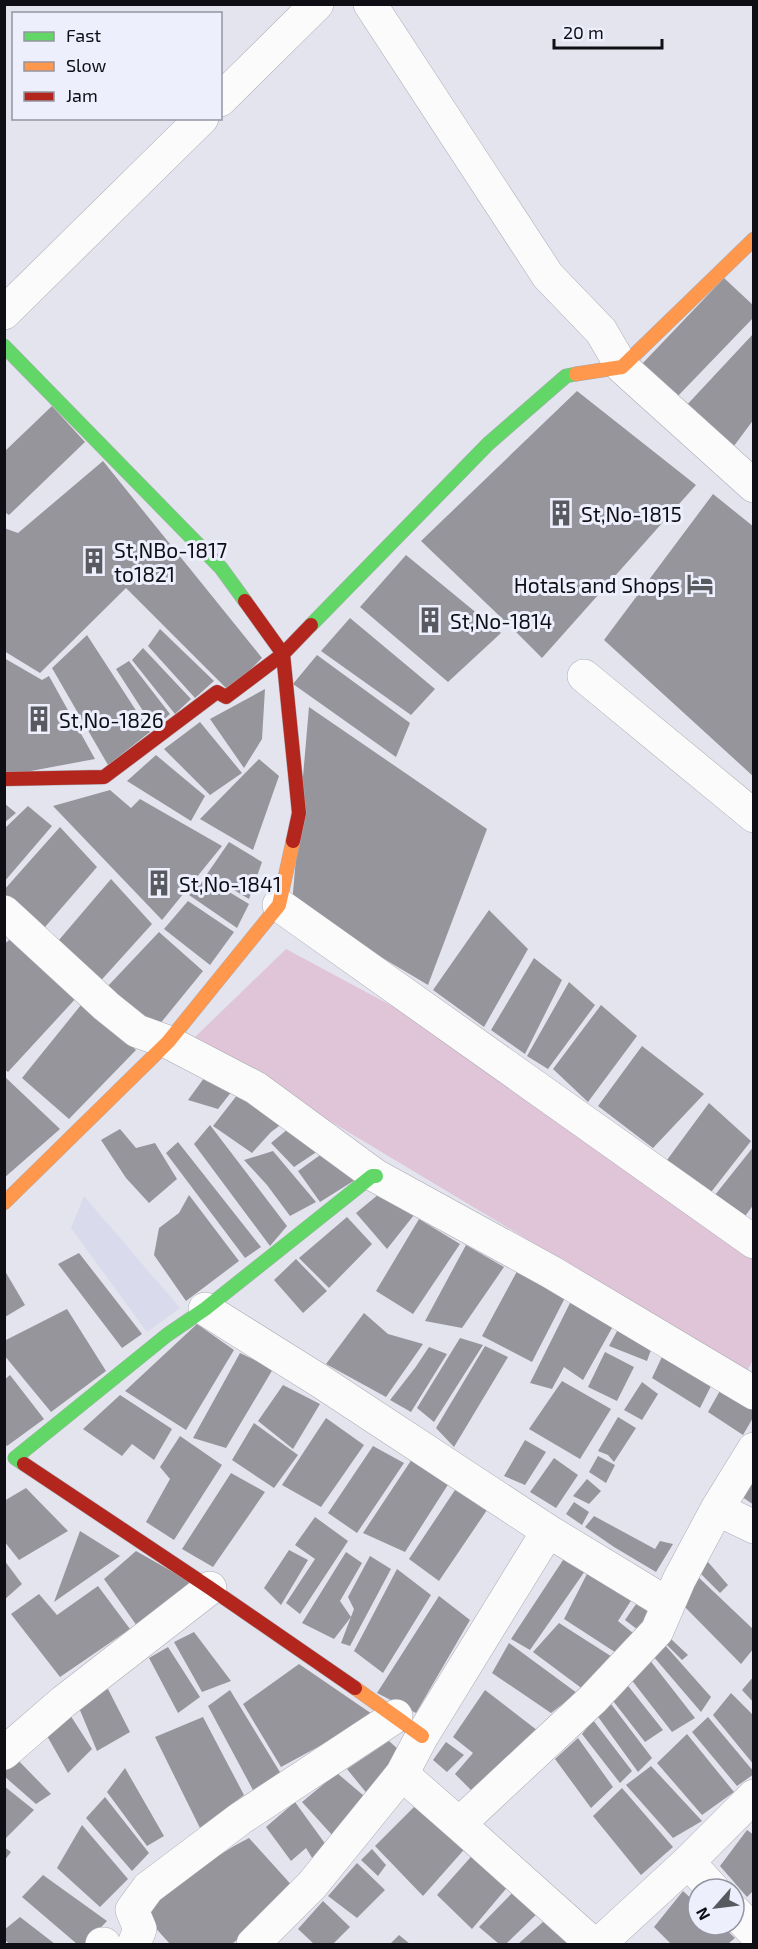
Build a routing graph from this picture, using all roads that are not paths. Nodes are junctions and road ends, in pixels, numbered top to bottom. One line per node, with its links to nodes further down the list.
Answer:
1 (317, 4): 3 (street)
2 (370, 4): 8 (street)
3 (222, 98)
4 (200, 120): 6 (street)
5 (753, 239): 8 (street)
6 (4, 313)
7 (4, 346): 10 (street)
8 (622, 367): 9 (street); 10 (street)
9 (753, 486)
10 (283, 654): 12 (street); 14 (street)
11 (584, 676): 13 (street)
12 (4, 779)
13 (753, 816)
14 (279, 905): 16 (street); 19 (street)
15 (4, 912): 16 (street)
16 (168, 1042): 17 (street); 18 (street)
17 (376, 1176): 20 (street); 21 (street)
18 (4, 1203)
19 (753, 1242)
20 (205, 1309): 23 (street); 26 (street)
21 (753, 1393)
22 (753, 1449): 24 (street)
23 (10, 1463): 27 (street)
24 (717, 1509): 25 (street); 28 (street)
25 (753, 1527)
26 (548, 1531): 28 (street); 30 (street)
27 (210, 1588): 29 (street); 31 (street)
28 (668, 1605): 34 (street)
29 (396, 1716): 30 (street); 37 (street)
30 (422, 1736): 32 (street)
31 (4, 1753)
32 (402, 1774): 34 (street); 38 (street)
33 (753, 1796): 35 (street)
34 (459, 1824): 39 (street)
35 (688, 1862): 36 (street); 40 (street)
36 (702, 1877)
37 (134, 1944)
38 (253, 1944)
39 (593, 1944)
40 (599, 1944)

